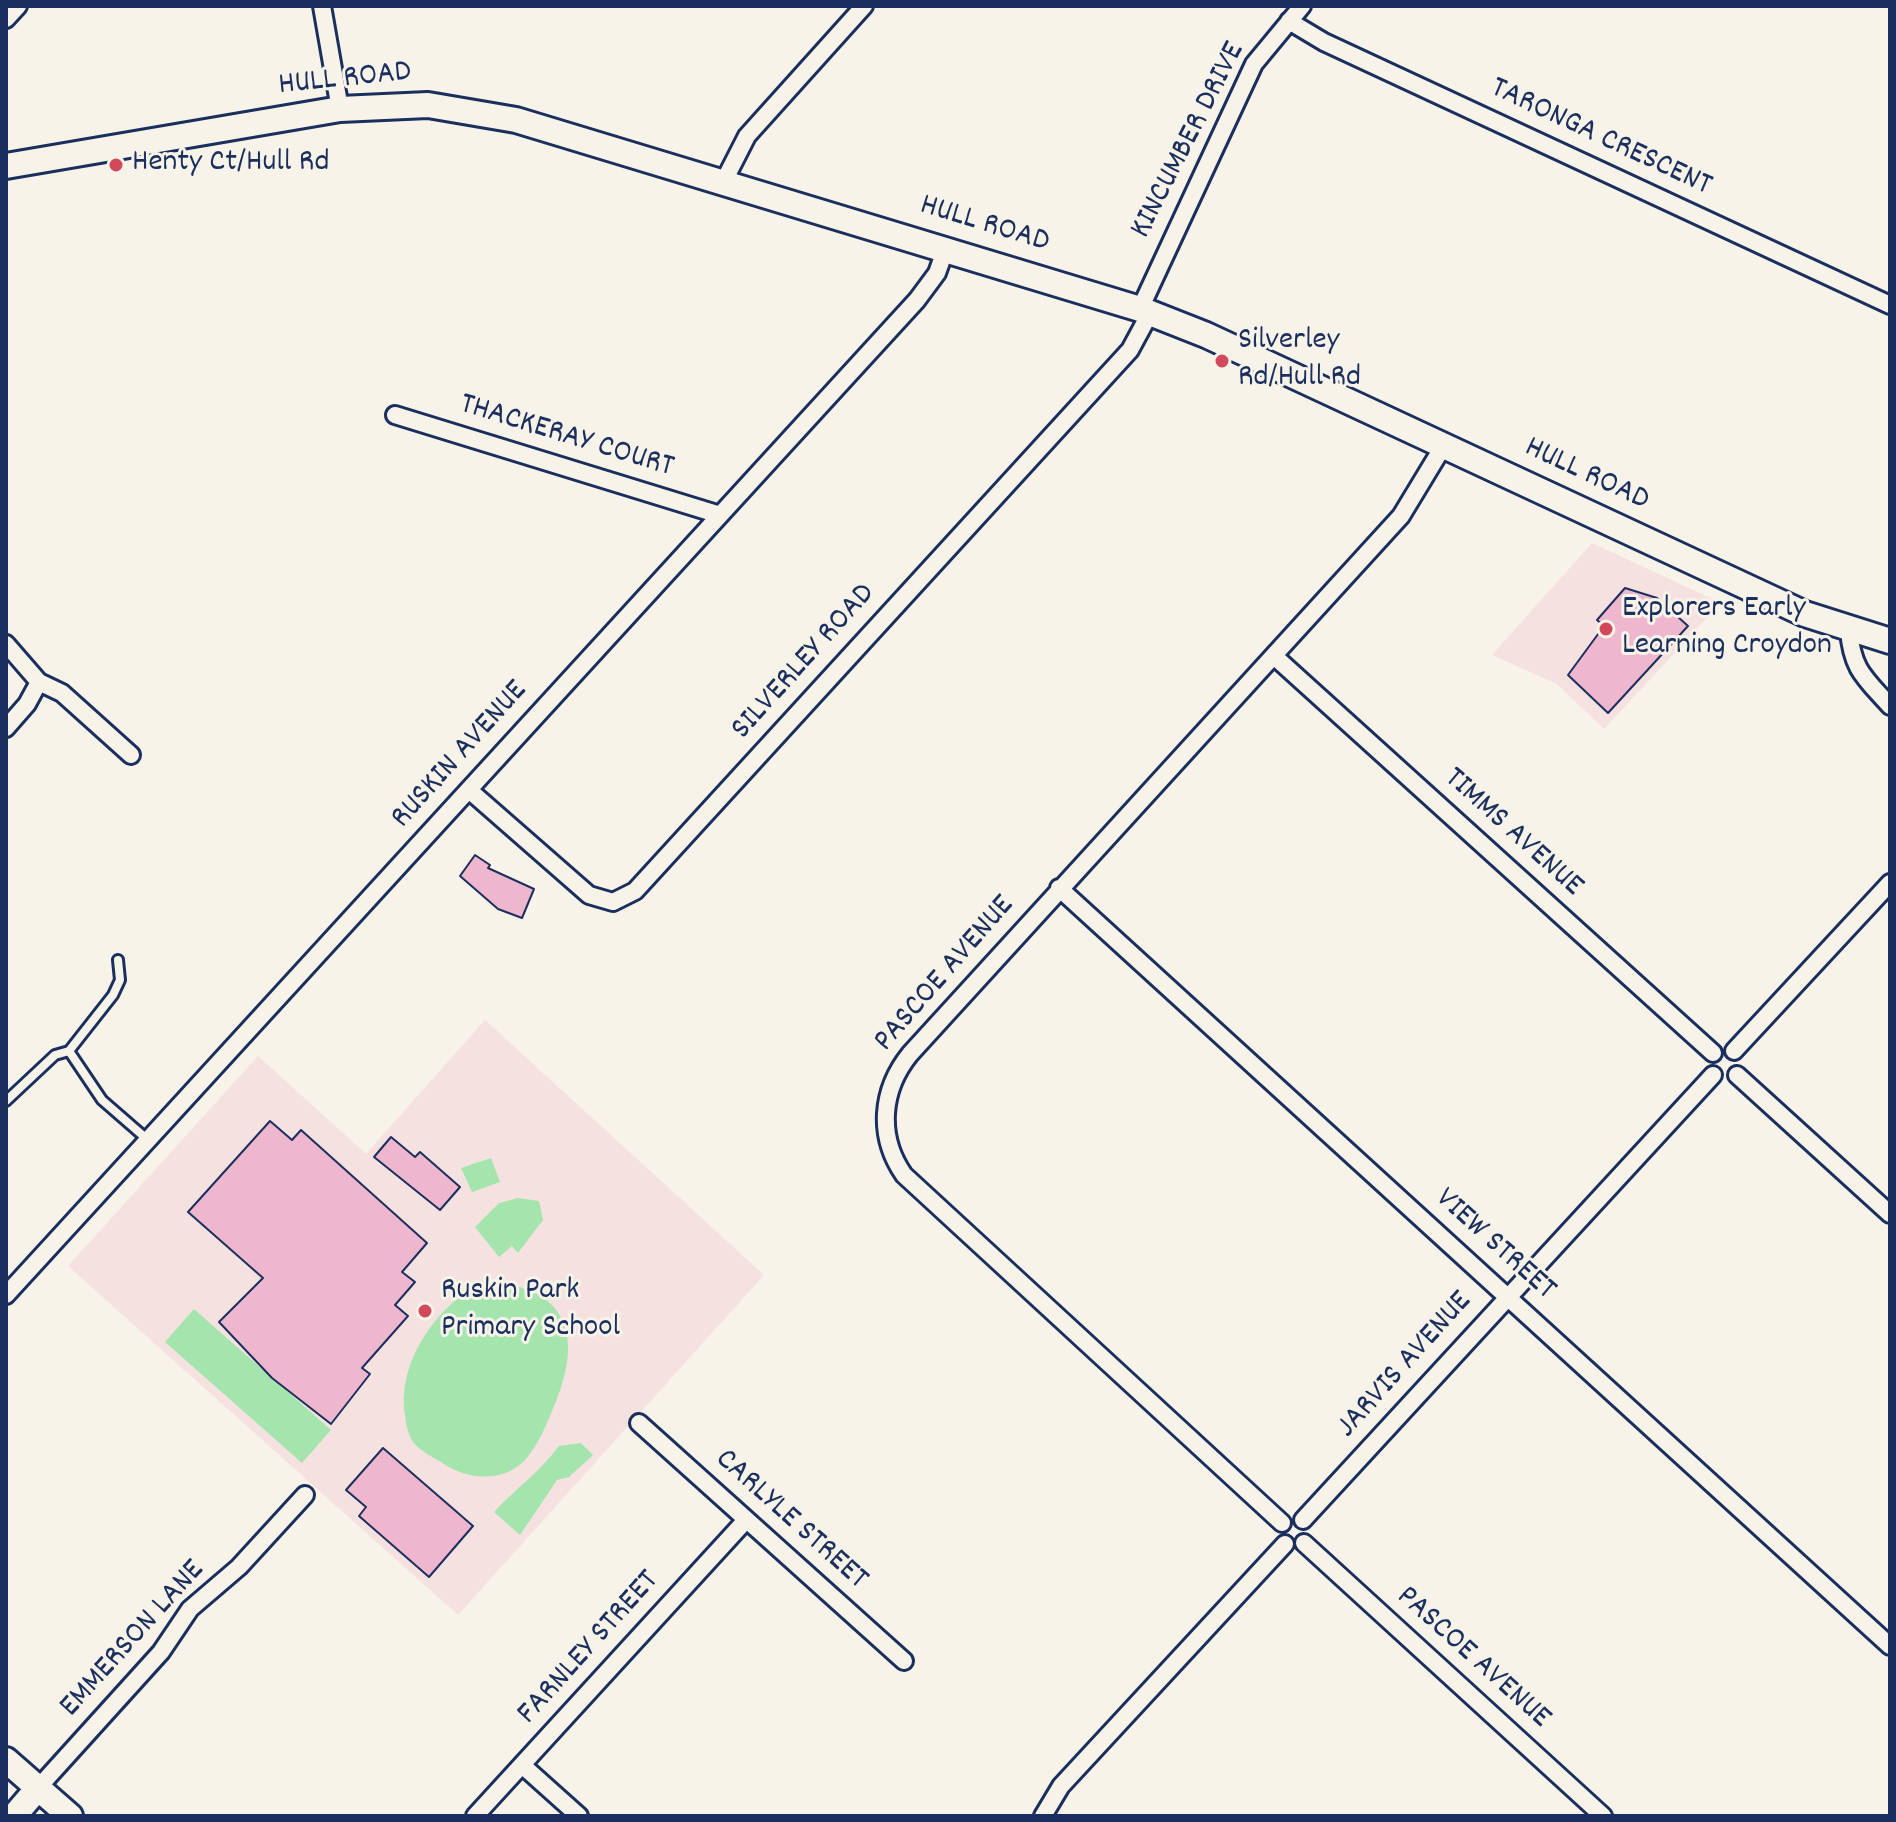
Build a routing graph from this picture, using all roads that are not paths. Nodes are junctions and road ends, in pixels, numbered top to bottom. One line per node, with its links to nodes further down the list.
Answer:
1 (18, 6): 5 (street)
2 (322, 6): 7 (street)
3 (864, 6): 9 (street)
4 (1302, 6): 6 (street, KINCUMBER DRIVE)
5 (6, 19)
6 (1289, 21): 11 (street, TARONGA CRESCENT); 12 (street, KINCUMBER DRIVE)
7 (340, 109): 8 (main road, HULL ROAD); 9 (main road, HULL ROAD)
8 (6, 166)
9 (724, 181): 10 (main road, HULL ROAD)
10 (946, 248): 12 (main road, HULL ROAD); 15 (street, RUSKIN AVENUE)
11 (1890, 305)
12 (1145, 311): 14 (main road, HULL ROAD); 24 (street, SILVERLEY ROAD)
13 (395, 415): 15 (street, THACKERAY COURT)
14 (1444, 445): 16 (main road, HULL ROAD); 19 (street, PASCOE AVENUE)
15 (720, 515): 24 (street, RUSKIN AVENUE)
16 (1849, 630): 17 (main road, HULL ROAD); 21 (street)
17 (1890, 641)
18 (6, 644): 20 (street)
19 (1274, 656): 26 (street, PASCOE AVENUE); 30 (street, TIMMS AVENUE)
20 (39, 682): 22 (street); 23 (street)
21 (1888, 697)
22 (6, 728)
23 (131, 755)
24 (469, 790): 34 (street, RUSKIN AVENUE)
25 (1890, 883): 29 (street)
26 (1059, 888): 37 (street, VIEW STREET); 42 (street, PASCOE AVENUE)
27 (118, 960): 28 (lane)
28 (69, 1051): 33 (lane); 34 (lane)
29 (1734, 1051): 30 (street); 32 (street)
30 (1713, 1053): 31 (street)
31 (1713, 1075): 32 (street); 37 (street, JARVIS AVENUE)
32 (1737, 1075): 35 (street)
33 (6, 1101)
34 (148, 1140): 36 (street, RUSKIN AVENUE)
35 (1890, 1214)
36 (6, 1295)
37 (1508, 1297): 41 (street, JARVIS AVENUE); 45 (street, VIEW STREET)
38 (639, 1423): 40 (street, CARLYLE STREET)
39 (305, 1495): 49 (street, EMMERSON LANE)
40 (746, 1520): 46 (street, CARLYLE STREET); 48 (street, FARNLEY STREET)
41 (1303, 1520): 42 (street); 43 (street)
42 (1282, 1523): 44 (street)
43 (1304, 1543): 44 (street); 56 (street, PASCOE AVENUE)
44 (1285, 1544): 55 (street)
45 (1890, 1646)
46 (904, 1661)
47 (6, 1760): 49 (main road)
48 (522, 1765): 53 (street, FARNLEY STREET); 54 (street)
49 (38, 1788): 51 (main road); 52 (main road)
50 (6, 1808): 51 (main road)
51 (15, 1816)
52 (70, 1816)
53 (475, 1816)
54 (579, 1816)
55 (1043, 1816)
56 (1603, 1816)

